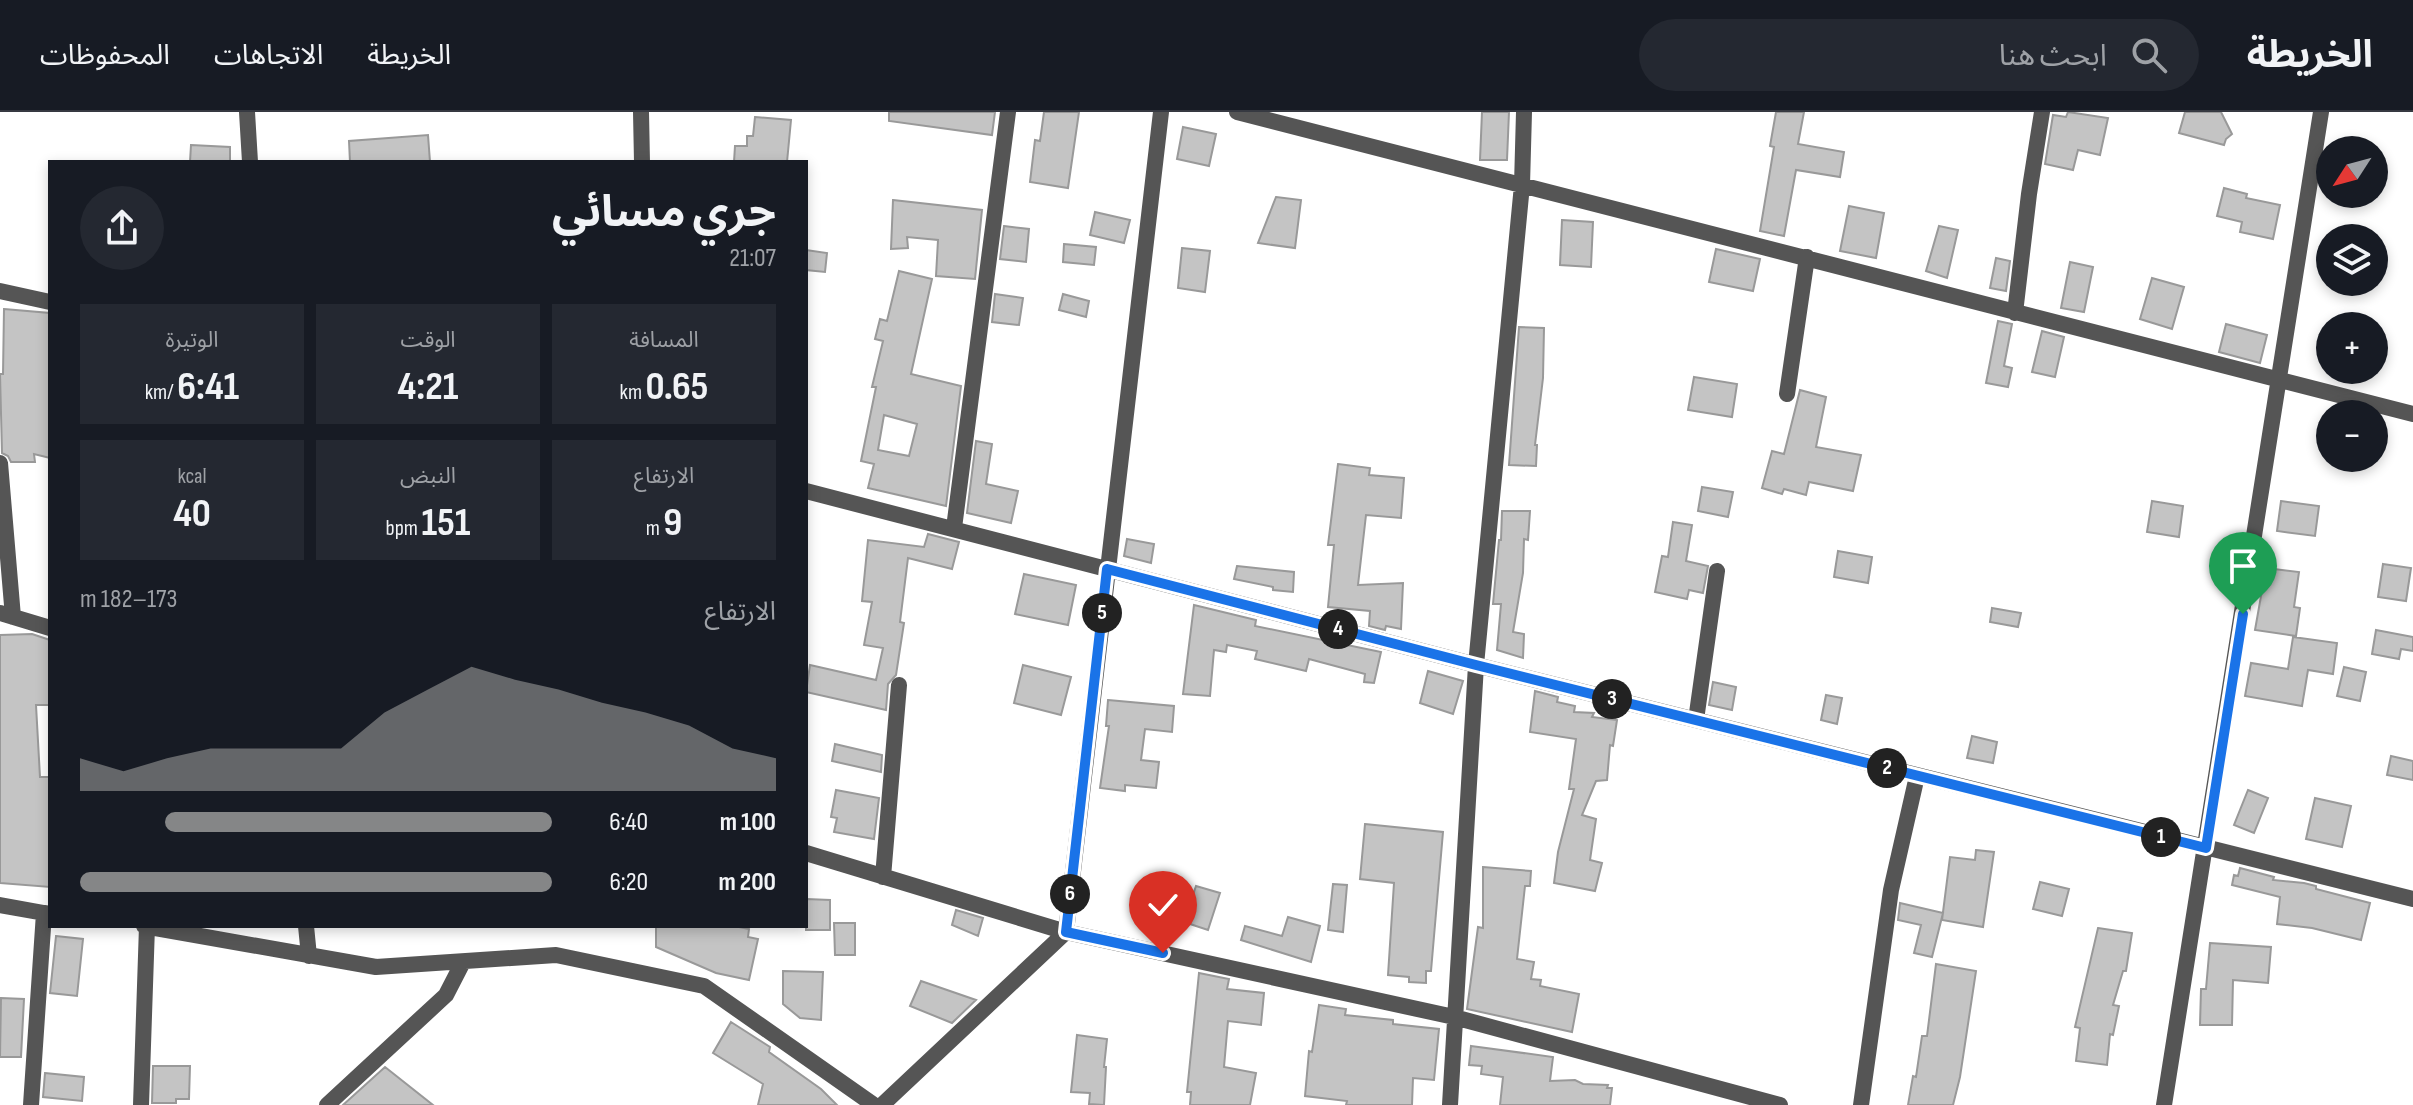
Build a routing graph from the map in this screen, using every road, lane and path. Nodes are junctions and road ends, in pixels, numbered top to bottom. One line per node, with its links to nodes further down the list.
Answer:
1 (247, 112): 9 (street)
2 (641, 112): 10 (street)
3 (1008, 112): 21 (street)
4 (1161, 112): 22 (street)
5 (1237, 112): 11 (street)
6 (1524, 112): 11 (street)
7 (2042, 112): 15 (street)
8 (2321, 112): 16 (street)
9 (250, 160)
10 (642, 160)
11 (1522, 185): 12 (street); 26 (street)
12 (1807, 257): 15 (street); 17 (street)
13 (0, 291): 14 (street)
14 (48, 302)
15 (2015, 313): 16 (street)
16 (2280, 379): 18 (street); 30 (street)
17 (1787, 394)
18 (2413, 414)
19 (0, 463): 24 (street)
20 (808, 492): 21 (street)
21 (954, 528): 22 (street)
22 (1107, 569): 26 (street); 39 (street)
23 (1717, 571): 28 (street)
24 (7, 615): 25 (street)
25 (48, 627)
26 (1476, 665): 28 (street); 42 (street)
27 (899, 685): 32 (street)
28 (1696, 720): 29 (street)
29 (1917, 776): 30 (street); 50 (street)
30 (2206, 848): 33 (street); 51 (street)
31 (808, 854): 32 (street)
32 (883, 877): 39 (street)
33 (2413, 899)
34 (0, 905): 35 (street)
35 (47, 913): 43 (street)
36 (146, 928): 44 (street)
37 (157, 928): 40 (street)
38 (306, 928): 40 (street)
39 (1066, 932): 42 (street); 47 (street)
40 (309, 956): 41 (street)
41 (463, 962): 45 (street); 46 (street)
42 (1454, 1017): 48 (street); 49 (street)
43 (31, 1105)
44 (141, 1105)
45 (327, 1105)
46 (874, 1105)
47 (882, 1105)
48 (1450, 1105)
49 (1780, 1105)
50 (1861, 1105)
51 (2164, 1105)

